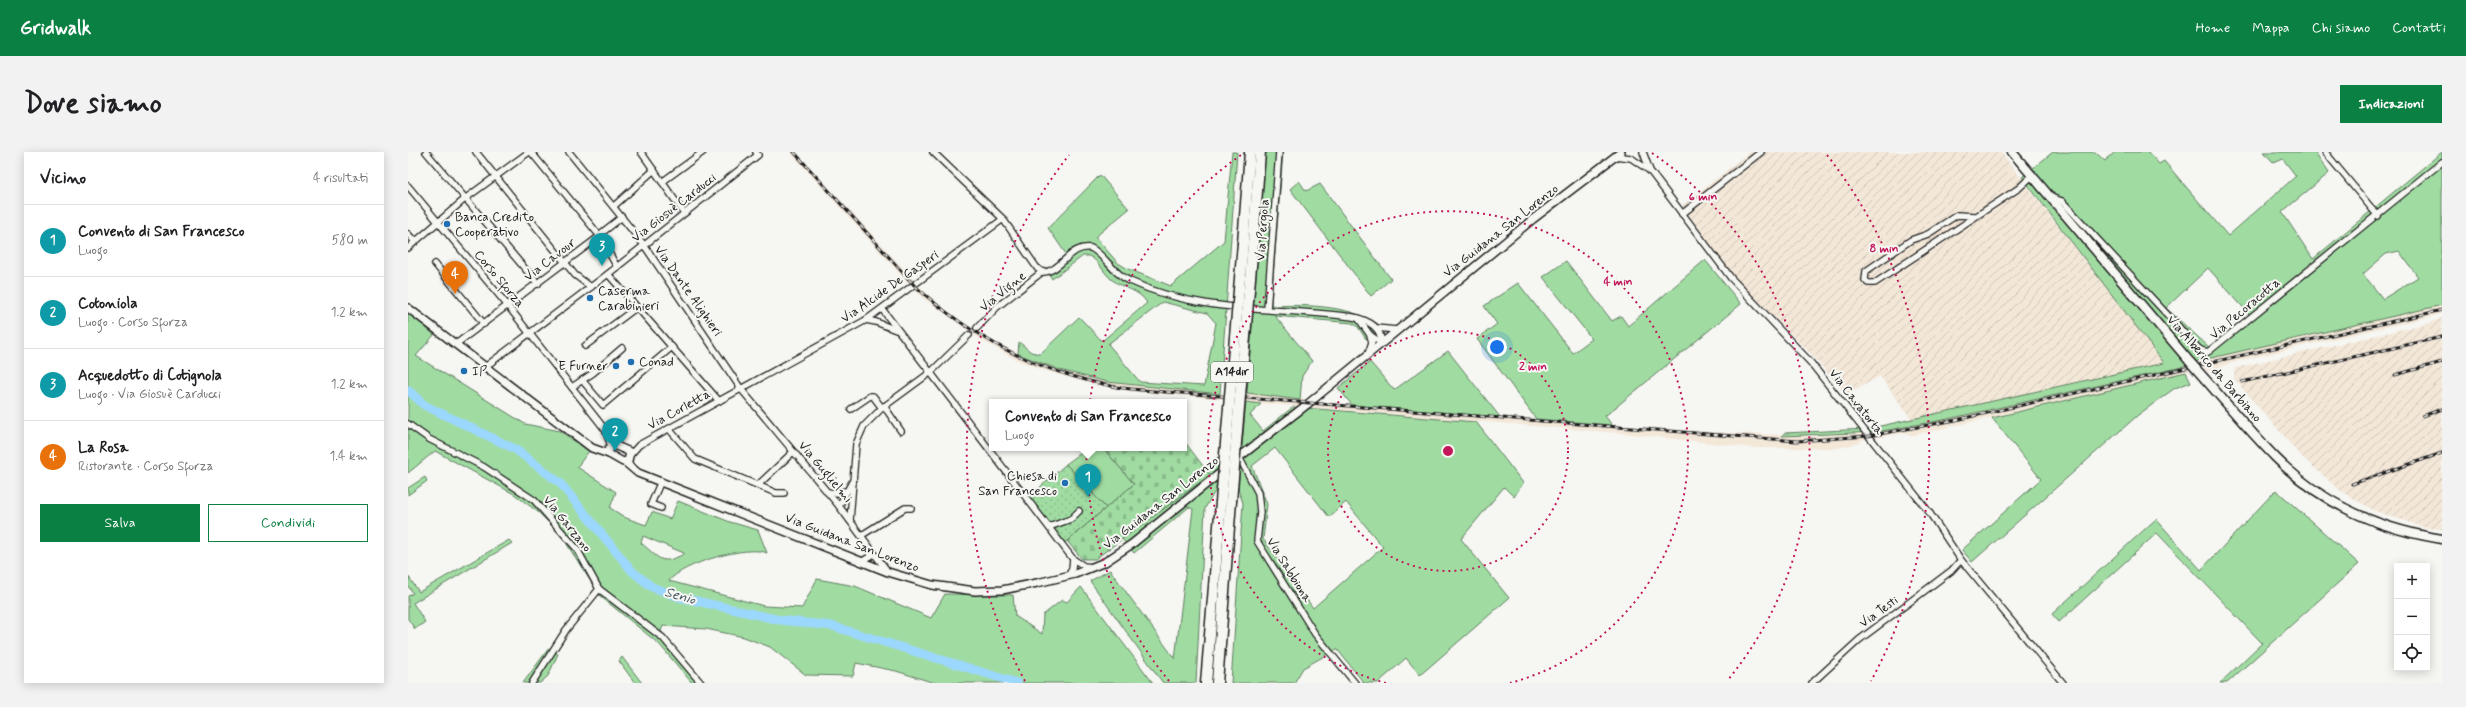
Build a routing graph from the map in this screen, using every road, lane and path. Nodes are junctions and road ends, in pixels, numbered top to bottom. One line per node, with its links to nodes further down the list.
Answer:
1 (426, 152): 27 (street)
2 (476, 152): 23 (street)
3 (530, 152): 23 (street); 37 (street)
4 (569, 152): 28 (street, Via Dante Alighieri)
5 (641, 152): 20 (street)
6 (703, 152): 24 (street)
7 (756, 152): 29 (street, Via Giosuè Carducci)
8 (933, 152): 34 (street)
9 (1250, 152): 39 (highway, A14dir)
10 (1260, 152): 39 (highway, A14dir)
11 (1279, 152): 53 (street, Via Pergola)
12 (1630, 152): 18 (street)
13 (1643, 152): 21 (street)
14 (1761, 152): 30 (street)
15 (2012, 152): 22 (main road, Via Alberico da Barbiano)
16 (2325, 152): 32 (street)
17 (1618, 154): 18 (street, Via Cavatorta); 59 (street, Via Guidana San Lorenzo)
18 (1634, 160): 21 (street, Via Cavatorta)
19 (2442, 162): 32 (street)
20 (654, 170): 24 (street); 28 (street)
21 (1650, 171): 30 (street, Via Cavatorta)
22 (2033, 175): 26 (main road, Via Alberico da Barbiano); 31 (street)
23 (495, 176): 27 (street); 42 (street)
24 (662, 182): 29 (street)
25 (408, 186): 35 (street, Corso Sforza)
26 (2050, 197): 32 (street, Via Pecoracotta); 105 (main road, Via Alberico da Barbiano, bridge)
27 (466, 198): 35 (street); 47 (street)
28 (614, 206): 33 (street, Via Dante Alighieri)
29 (684, 214): 40 (street, Via Giosuè Carducci)
30 (1682, 214): 108 (street, Via Cavatorta)
31 (1976, 216): 31 (street)
32 (2378, 216)
33 (622, 217): 37 (street, Via Cavour); 40 (street, Via Dante Alighieri)
34 (1003, 219): 45 (street); 52 (street, Via Alcide De Gasperi)
35 (437, 222): 38 (street); 49 (street, Corso Sforza)
36 (408, 234): 38 (street)
37 (599, 235): 42 (street, Via Cavour); 44 (street)
38 (415, 242): 41 (street)
39 (1248, 243): 97 (highway, A14dir, bridge)
40 (644, 246): 44 (street, Via Giosuè Carducci); 74 (street, Via Dante Alighieri)
41 (408, 248)
42 (566, 263): 47 (street, Via Cavour); 48 (street)
43 (435, 264): 56 (street)
44 (617, 267): 46 (street, Via Giosuè Carducci)
45 (1042, 272): 53 (street, Via Vigne); 57 (street, Via Vigne)
46 (608, 274): 48 (street, Via Giosuè Carducci); 50 (street)
47 (538, 284): 49 (street, Via Cavour)
48 (591, 287): 61 (street, Via Giosuè Carducci)
49 (508, 306): 56 (street, Via Cavour); 61 (street, Corso Sforza)
50 (637, 307): 66 (street); 67 (street)
51 (408, 308): 65 (street)
52 (882, 309): 55 (street, Via Alcide De Gasperi); 60 (street)
53 (1268, 309): 54 (street)
54 (1358, 318): 58 (street); 63 (street)
55 (866, 320): 60 (street); 74 (street, Via Alcide De Gasperi)
56 (484, 324): 65 (street, Via Cavour)
57 (977, 328)
58 (1376, 328): 59 (street); 64 (street)
59 (1398, 330): 64 (street, Via Guidana San Lorenzo)
60 (897, 331): 71 (street)
61 (530, 334): 70 (street, Via Giosuè Carducci); 73 (street, Corso Sforza)
62 (969, 335): 71 (street)
63 (1370, 335): 64 (street); 69 (street)
64 (1382, 343): 69 (street, Via Guidana San Lorenzo)
65 (456, 344): 70 (street)
66 (585, 346)
67 (672, 347): 72 (street); 75 (street)
68 (622, 348): 72 (street)
69 (1367, 355): 88 (street, Via Guidana San Lorenzo)
70 (485, 367): 81 (street)
71 (931, 372): 76 (street); 84 (street)
72 (582, 380): 73 (street)
73 (572, 387): 83 (street, Corso Sforza)
74 (742, 389): 75 (street, Via Corletta); 86 (street, Via Guglielmi)
75 (719, 401): 79 (street, Via Corletta)
76 (883, 407): 77 (street); 80 (street); 91 (street)
77 (851, 409)
78 (408, 424): 113 (street, Via Garzano)
79 (669, 429): 82 (street, Via Corletta); 92 (street)
80 (901, 431)
81 (587, 444): 83 (street); 87 (street)
82 (639, 445): 83 (street); 89 (street, Via Corletta)
83 (616, 447): 87 (street); 89 (street)
84 (989, 447)
85 (992, 451): 103 (street)
86 (794, 452): 92 (street); 94 (street, Via Guglielmi)
87 (609, 454): 89 (street)
88 (1239, 457): 110 (street, Via Guidana San Lorenzo); 118 (street, Via Sabbiona)
89 (629, 458): 90 (street, Via Guidana San Lorenzo)
90 (657, 479): 99 (street); 109 (street, Via Guidana San Lorenzo)
91 (853, 480): 93 (street); 96 (street)
92 (758, 485): 95 (street)
93 (846, 490): 94 (street); 98 (street)
94 (827, 492): 98 (street, Via Guglielmi)
95 (784, 493)
96 (852, 495): 98 (street); 102 (street)
97 (1226, 502): 116 (highway, A14dir); 117 (highway, A14dir)
98 (839, 506): 102 (street, Via Guglielmi)
99 (661, 508)
100 (911, 508): 104 (street)
101 (1080, 511): 103 (street)
102 (850, 520): 104 (street, Via Guglielmi)
103 (1049, 527): 107 (street)
104 (862, 535): 106 (street, Via Guglielmi)
105 (2442, 539)
106 (867, 542): 109 (street); 111 (street, Via Guglielmi)
107 (1073, 559): 110 (street); 112 (street)
108 (1961, 560): 119 (street, Via Testi); 120 (street, Via Cavatorta)
109 (861, 562): 111 (street, Via Guidana San Lorenzo)
110 (1093, 567): 112 (street, Via Guidana San Lorenzo)
111 (888, 572): 112 (street, Via Guidana San Lorenzo)
112 (1068, 576)
113 (599, 589): 114 (street); 115 (street, Via Garzano)
114 (532, 683)
115 (701, 683)
116 (1206, 683)
117 (1217, 683)
118 (1355, 683)
119 (1812, 683)
120 (2063, 683)

